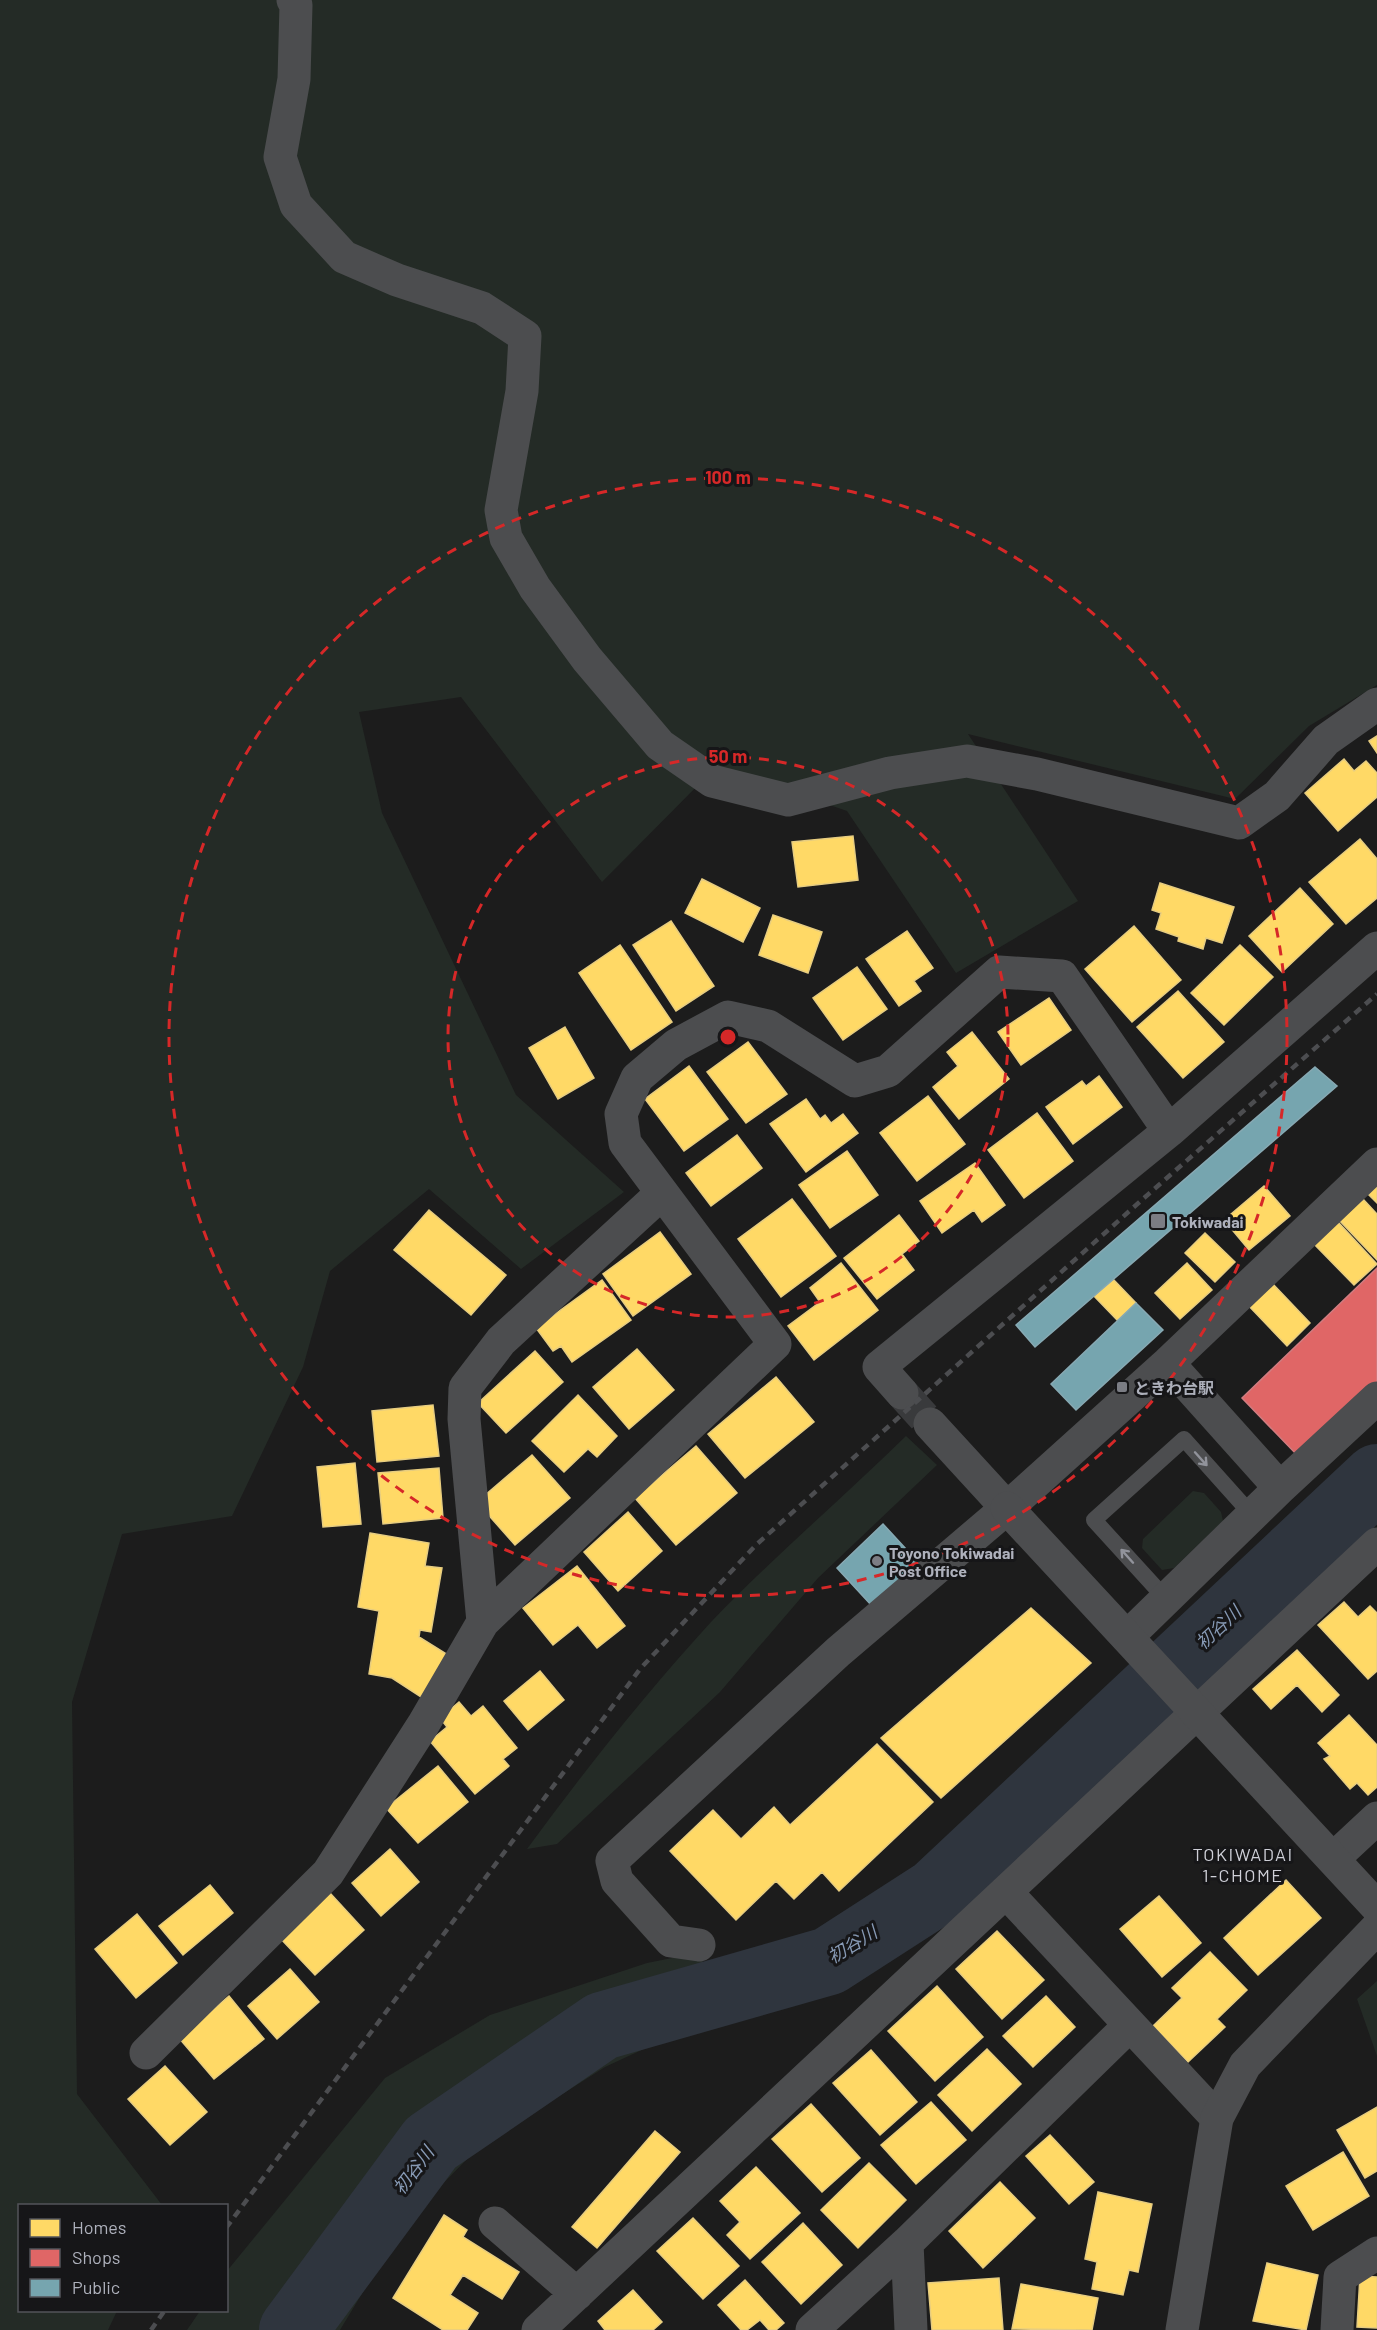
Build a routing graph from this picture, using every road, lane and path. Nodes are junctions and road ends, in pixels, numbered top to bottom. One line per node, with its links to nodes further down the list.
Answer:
1 (293, 0): 2 (street)
2 (1377, 704)
3 (1377, 948): 4 (street)
4 (1169, 1131): 6 (street); 8 (street)
5 (1377, 1164): 7 (street)
6 (661, 1194): 16 (street); 16 (street)
7 (1168, 1363): 11 (street); 12 (street)
8 (902, 1393)
9 (1377, 1398): 11 (street)
10 (930, 1424): 12 (street)
11 (1280, 1488): 13 (street)
12 (1007, 1508): 17 (street); 24 (street)
13 (1252, 1515): 15 (street); 15 (lane, one-way to 13)
14 (1377, 1544): 18 (street)
15 (1166, 1599): 17 (street)
16 (483, 1622): 26 (street)
17 (1127, 1637): 18 (street)
18 (1196, 1712): 20 (street); 21 (street)
19 (1377, 1818): 20 (street)
20 (1334, 1859): 22 (street)
21 (1006, 1892): 25 (street); 31 (street)
22 (1377, 1907)
23 (1377, 1928): 27 (street)
24 (699, 1945)
25 (1129, 2025): 27 (street); 29 (street)
26 (146, 2054)
27 (1217, 2118): 35 (street)
28 (495, 2223): 31 (street)
29 (907, 2243): 33 (street); 34 (street)
30 (1377, 2253): 36 (street)
31 (577, 2294): 32 (street)
32 (540, 2329)
33 (812, 2330)
34 (911, 2330)
35 (1182, 2330)
36 (1337, 2330)

